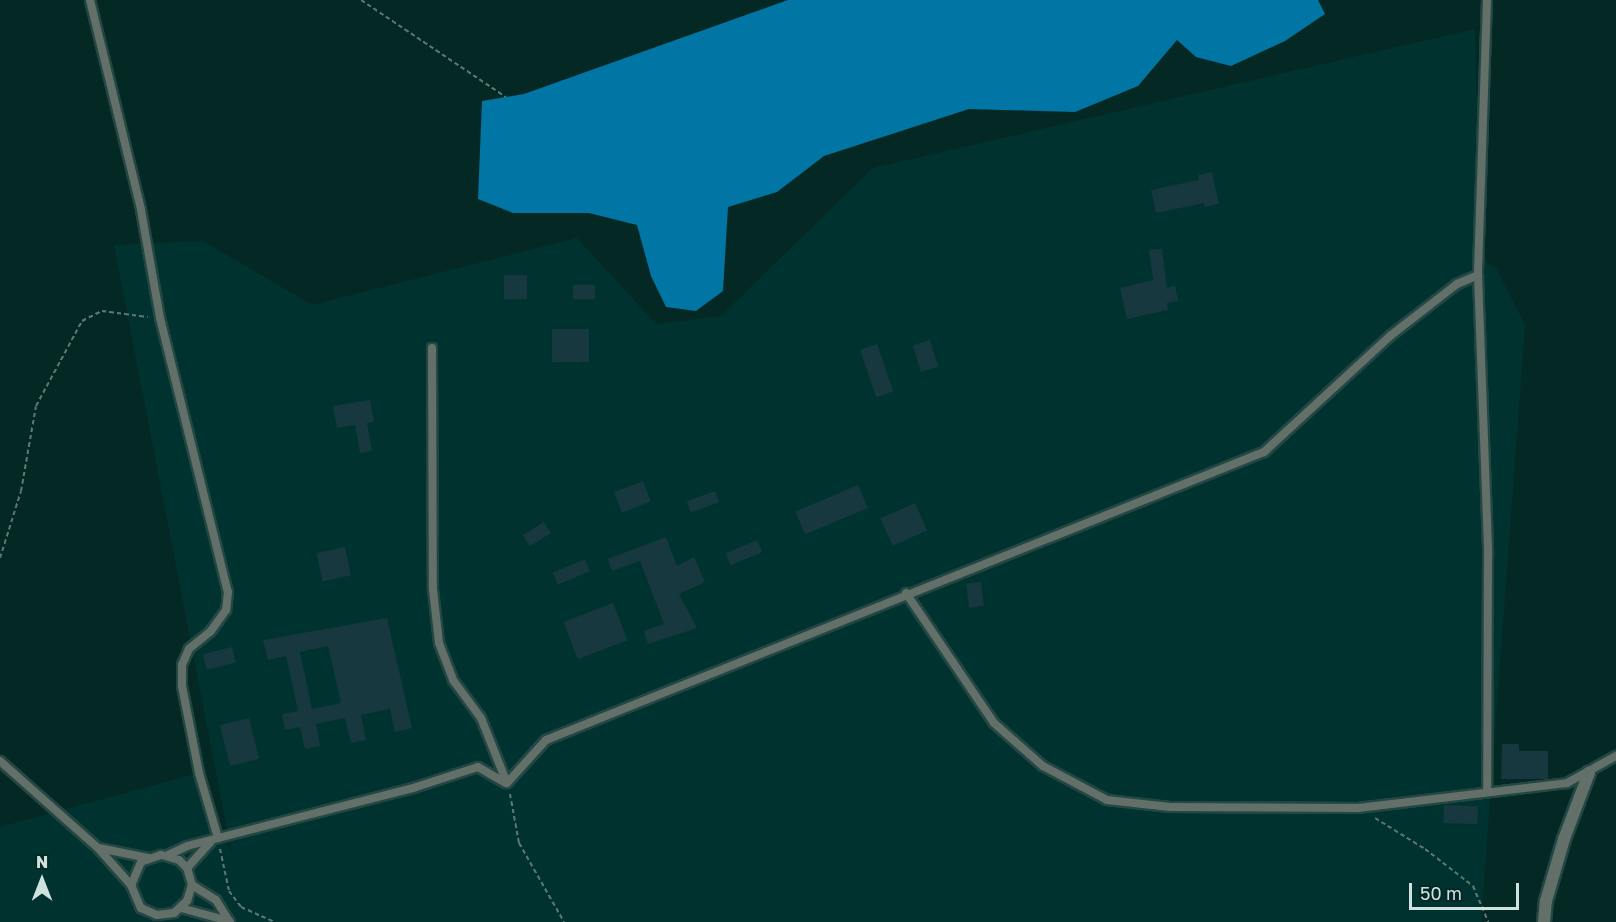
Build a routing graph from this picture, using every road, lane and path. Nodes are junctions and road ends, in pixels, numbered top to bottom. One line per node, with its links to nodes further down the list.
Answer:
1 (90, 0): 6 (lane)
2 (361, 0): 4 (path)
3 (1486, 0): 5 (lane)
4 (506, 97)
5 (1478, 275): 9 (lane); 14 (lane)
6 (160, 318): 8 (path); 16 (lane)
7 (432, 348): 13 (lane)
8 (0, 558)
9 (906, 593): 13 (lane); 15 (lane)
10 (1616, 756): 12 (lane)
11 (0, 761): 17 (lane)
12 (1589, 773): 14 (lane); 30 (street)
13 (507, 783): 16 (lane); 28 (path)
14 (1487, 791): 15 (lane)
15 (1358, 808): 29 (path)
16 (214, 840): 18 (lane); 20 (lane); 27 (path)
17 (98, 848): 19 (lane); 21 (lane)
18 (168, 855): 19 (lane); 20 (lane)
19 (148, 858): 21 (lane)
20 (187, 868): 22 (lane)
21 (131, 885): 23 (lane)
22 (192, 885): 24 (lane); 26 (lane)
23 (149, 913): 24 (lane); 25 (lane)
24 (176, 914): 26 (lane)
25 (153, 922)
26 (230, 922)
27 (274, 922)
28 (564, 922)
29 (1488, 922)
30 (1544, 922)

